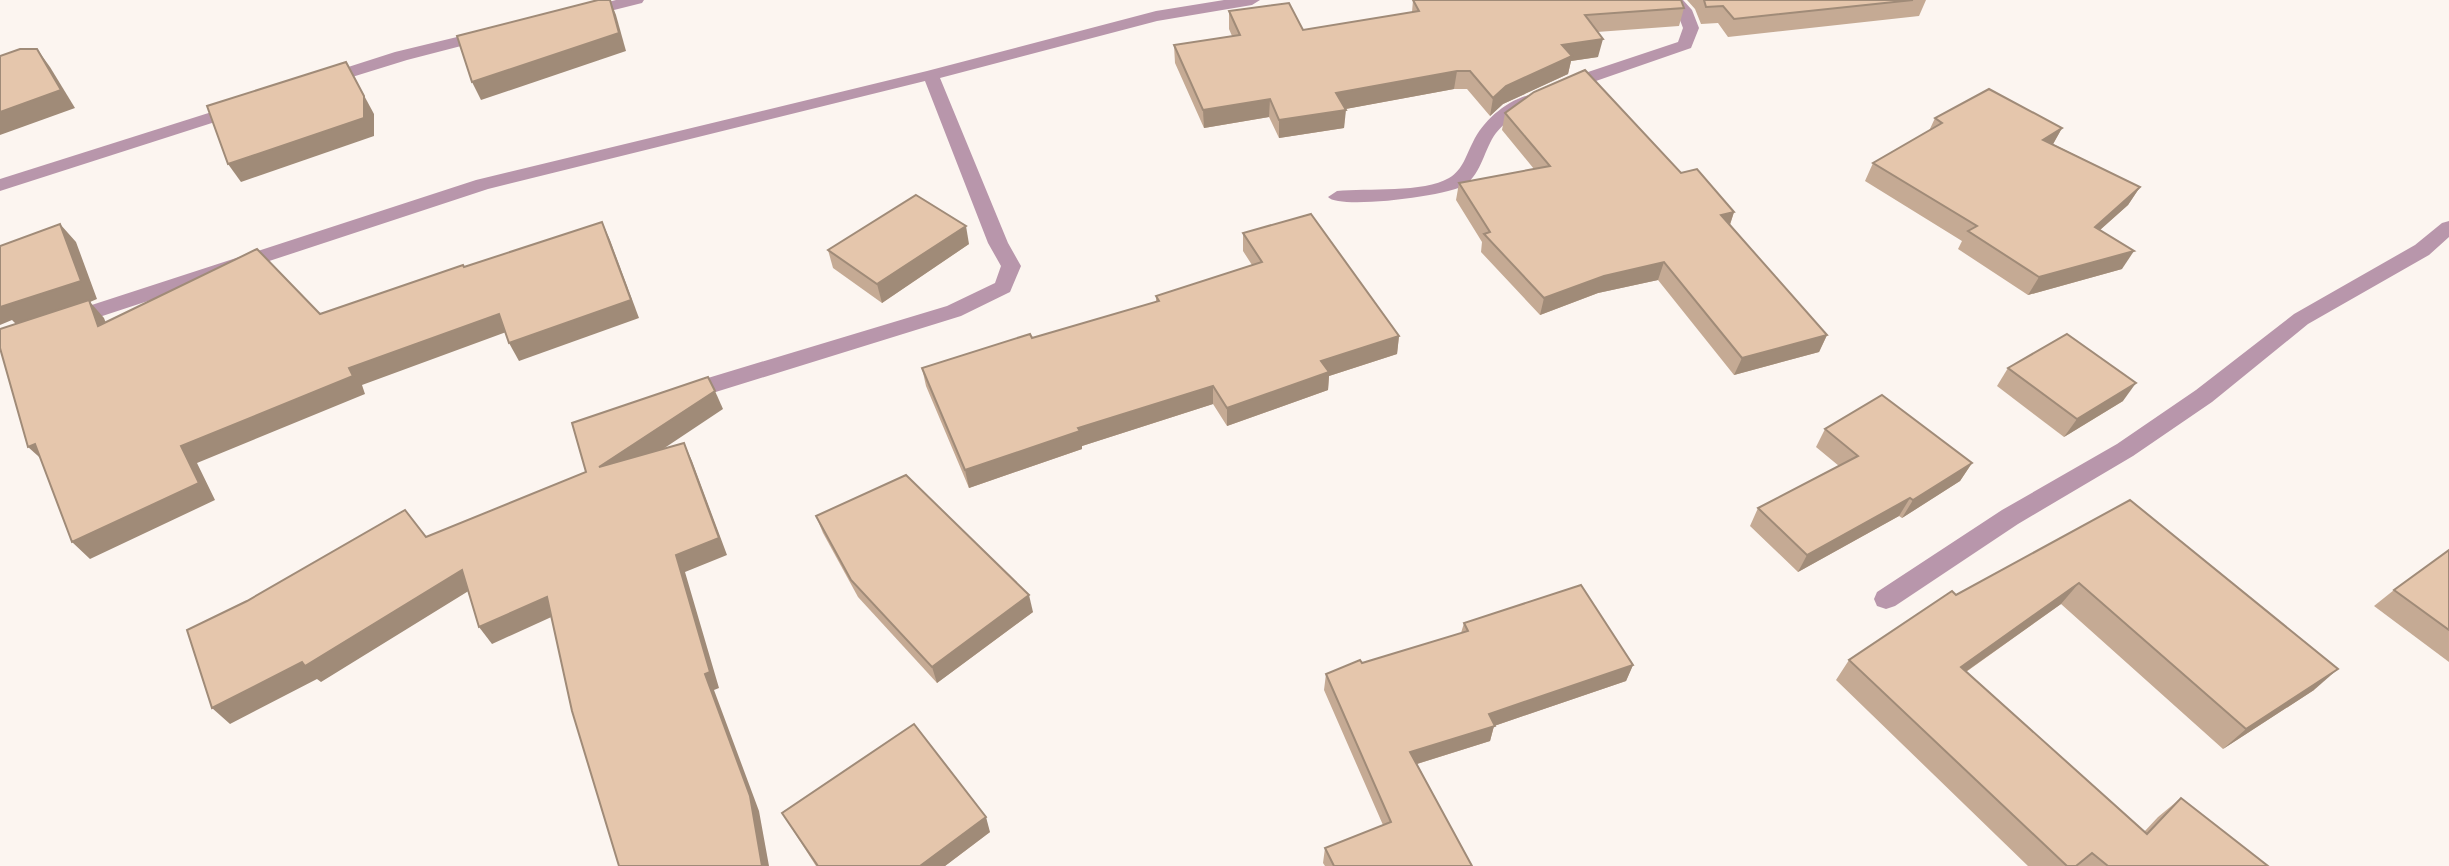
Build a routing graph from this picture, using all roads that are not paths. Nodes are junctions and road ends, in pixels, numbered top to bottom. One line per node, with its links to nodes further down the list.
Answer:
1 (636, 0): 4 (street)
2 (1252, 0): 6 (street)
3 (1674, 0): 10 (street)
4 (572, 15)
5 (510, 30): 7 (street)
6 (931, 75): 12 (street); 13 (street)
7 (312, 84)
8 (253, 104): 9 (street)
9 (0, 185)
10 (1337, 197)
11 (2449, 227): 14 (street)
12 (45, 328)
13 (706, 387)
14 (1886, 599)

